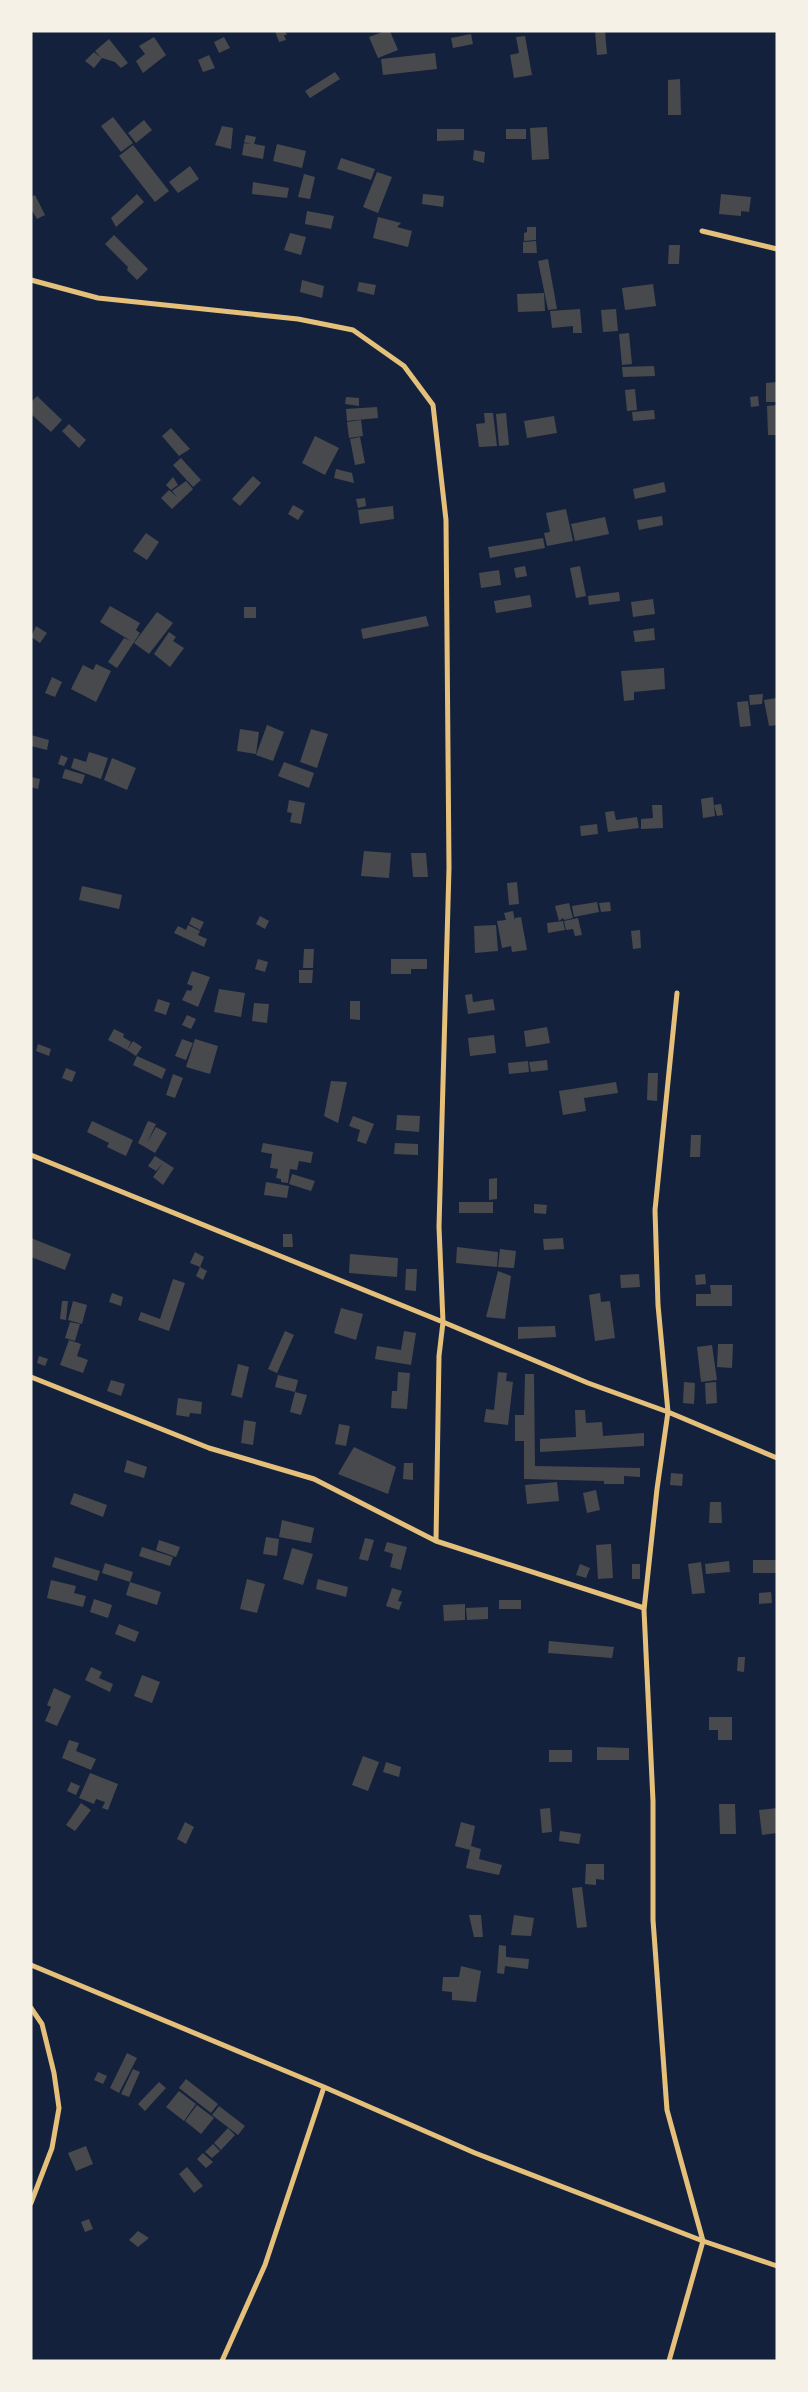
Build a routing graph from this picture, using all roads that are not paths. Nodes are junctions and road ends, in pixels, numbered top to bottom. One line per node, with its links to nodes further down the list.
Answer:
1 (702, 231): 2 (street)
2 (777, 249)
3 (31, 280): 6 (street)
4 (678, 993): 8 (street)
5 (31, 1155): 6 (street)
6 (443, 1322): 8 (street); 10 (street)
7 (31, 1376): 10 (street)
8 (668, 1412): 9 (street); 11 (street)
9 (777, 1458)
10 (436, 1541): 11 (street)
11 (644, 1608): 16 (street)
12 (31, 1966): 14 (street)
13 (31, 2008): 15 (street)
14 (324, 2087): 16 (street); 18 (street)
15 (31, 2203)
16 (703, 2241): 17 (street); 19 (street)
17 (777, 2266)
18 (222, 2361)
19 (669, 2361)

